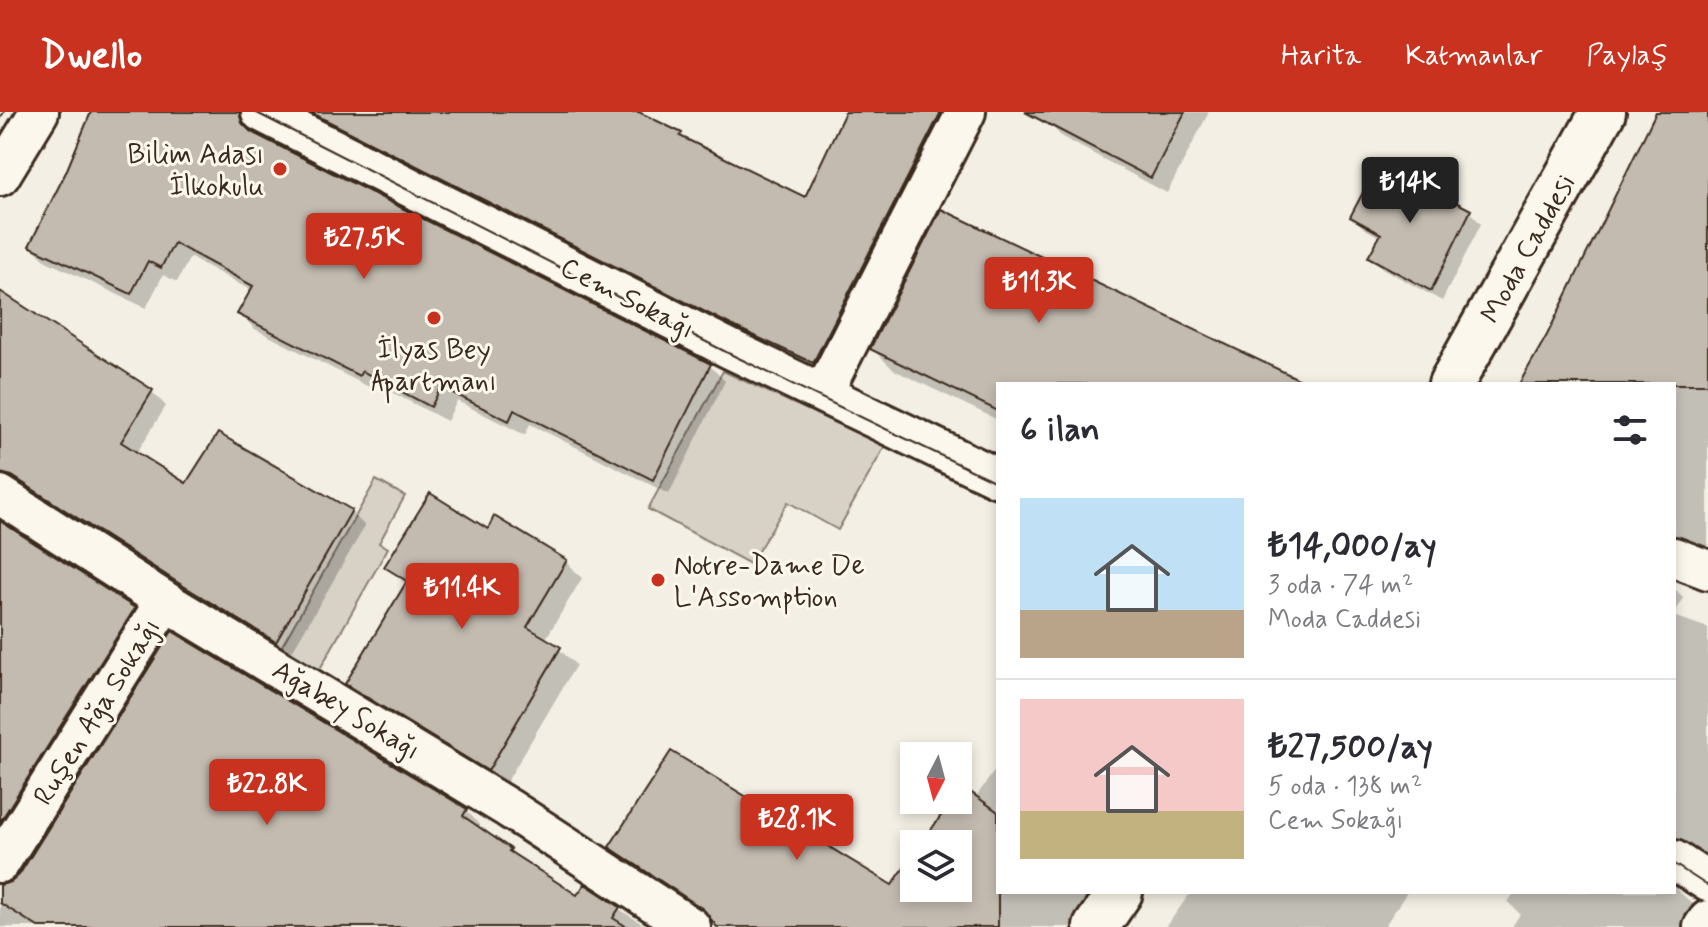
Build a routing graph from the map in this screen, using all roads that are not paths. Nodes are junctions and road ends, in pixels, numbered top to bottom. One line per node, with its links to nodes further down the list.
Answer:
1 (39, 112): 5 (street)
2 (261, 112): 7 (street, Cem Sokağı)
3 (966, 112): 7 (street)
4 (1603, 112): 6 (street, Moda Caddesi)
5 (0, 176)
6 (1452, 382)
7 (823, 393): 8 (street, Cem Sokağı)
8 (996, 477)
9 (0, 495): 12 (street, Ağabey Sokağı)
10 (1676, 558): 11 (street)
11 (1708, 570)
12 (165, 601): 14 (street, Ruşen Ağa Sokağı); 18 (street, Ağabey Sokağı)
13 (1676, 861): 15 (street)
14 (0, 863)
15 (1708, 882)
16 (1119, 894): 19 (street)
17 (1708, 920): 20 (street)
18 (691, 927)
19 (1096, 927)
20 (1703, 927)

